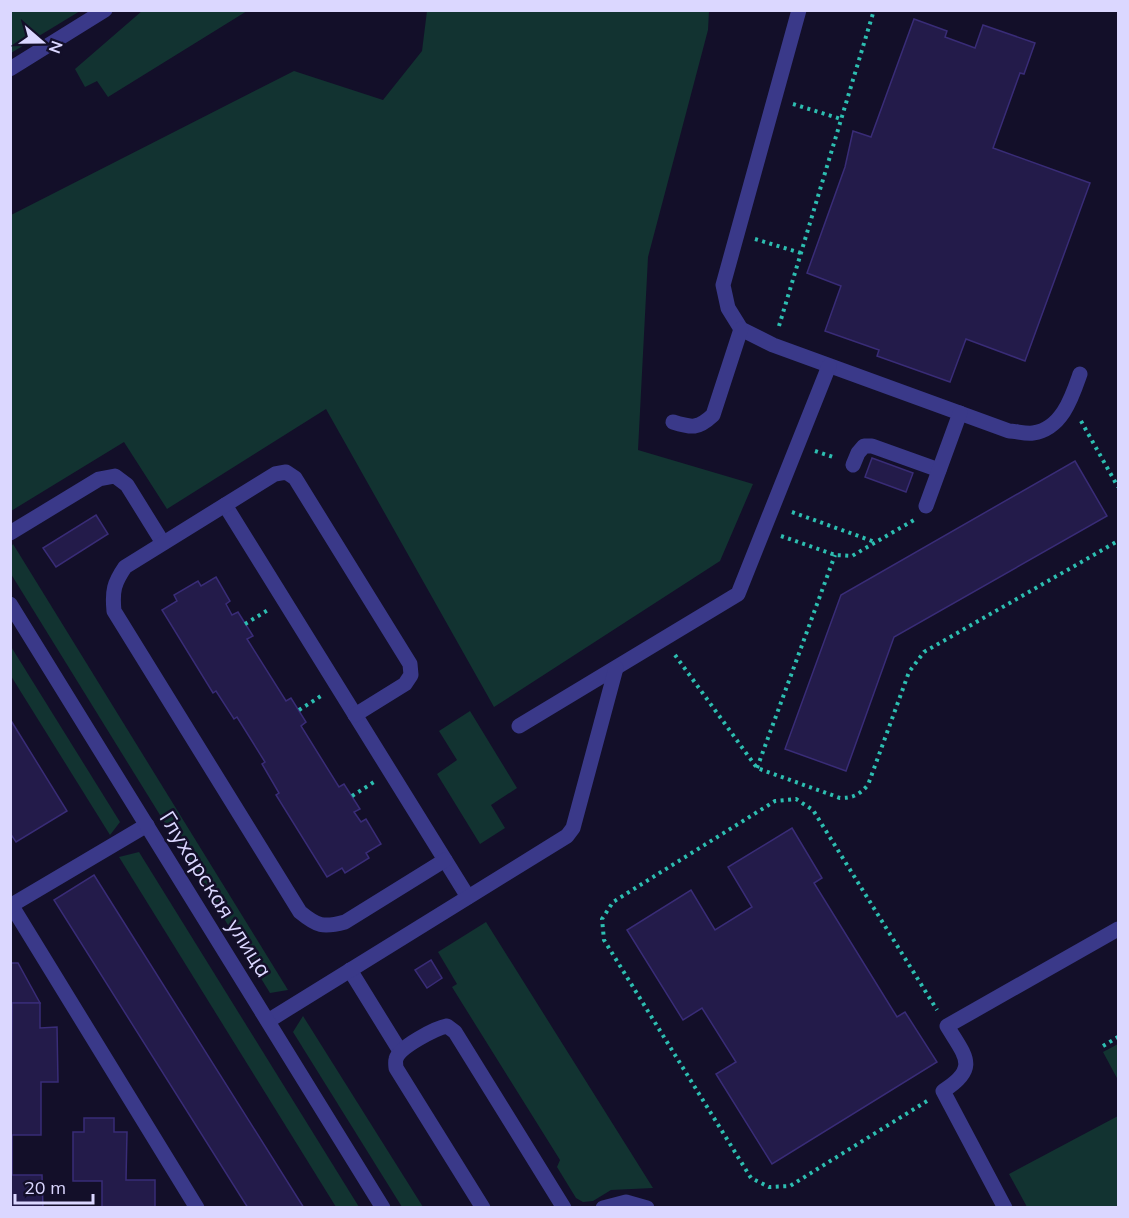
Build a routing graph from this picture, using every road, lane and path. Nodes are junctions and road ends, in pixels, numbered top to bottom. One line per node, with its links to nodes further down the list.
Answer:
1 (105, 10): 4 (street)
2 (798, 10): 5 (street)
3 (874, 10): 6 (path)
4 (10, 69)
5 (774, 99): 6 (path); 7 (street)
6 (841, 118): 8 (path)
7 (737, 234): 8 (path); 9 (street)
8 (801, 253): 10 (path)
9 (741, 328): 10 (street); 15 (street)
10 (773, 345): 11 (street)
11 (829, 366): 14 (street); 16 (street)
12 (1080, 374): 13 (street)
13 (1070, 402): 14 (street); 19 (path)
14 (960, 413): 18 (street)
15 (673, 422)
16 (798, 445): 17 (path); 21 (street)
17 (853, 465): 18 (street)
18 (939, 470): 22 (street)
19 (1119, 487)
20 (225, 505): 27 (street); 32 (street); 32 (street)
21 (773, 505): 23 (street); 26 (path)
22 (926, 506): 26 (path)
23 (764, 529): 28 (path); 30 (street)
24 (10, 533): 27 (street)
25 (1119, 541): 34 (path)
26 (875, 542): 28 (path)
27 (163, 543): 36 (street)
28 (835, 555): 34 (path)
29 (10, 604): 35 (street, Глухарская улица)
30 (663, 639): 31 (street); 34 (path)
31 (616, 668): 33 (street); 37 (street)
32 (355, 715): 36 (street)
33 (519, 726)
34 (757, 768)
35 (147, 825): 38 (street); 41 (street, Глухарская улица)
36 (445, 860): 37 (street)
37 (468, 897): 40 (street)
38 (11, 905): 47 (street)
39 (1119, 929): 42 (street)
40 (350, 970): 41 (street); 45 (street)
41 (268, 1021): 48 (street, Глухарская улица)
42 (947, 1026): 46 (street); 46 (path)
43 (1119, 1037): 44 (path)
44 (1103, 1046)
45 (400, 1051): 49 (street); 50 (street)
46 (943, 1091): 53 (street)
47 (197, 1208)
48 (383, 1208)
49 (483, 1208)
50 (564, 1208)
51 (603, 1208): 52 (street)
52 (647, 1208)
53 (1005, 1208)

